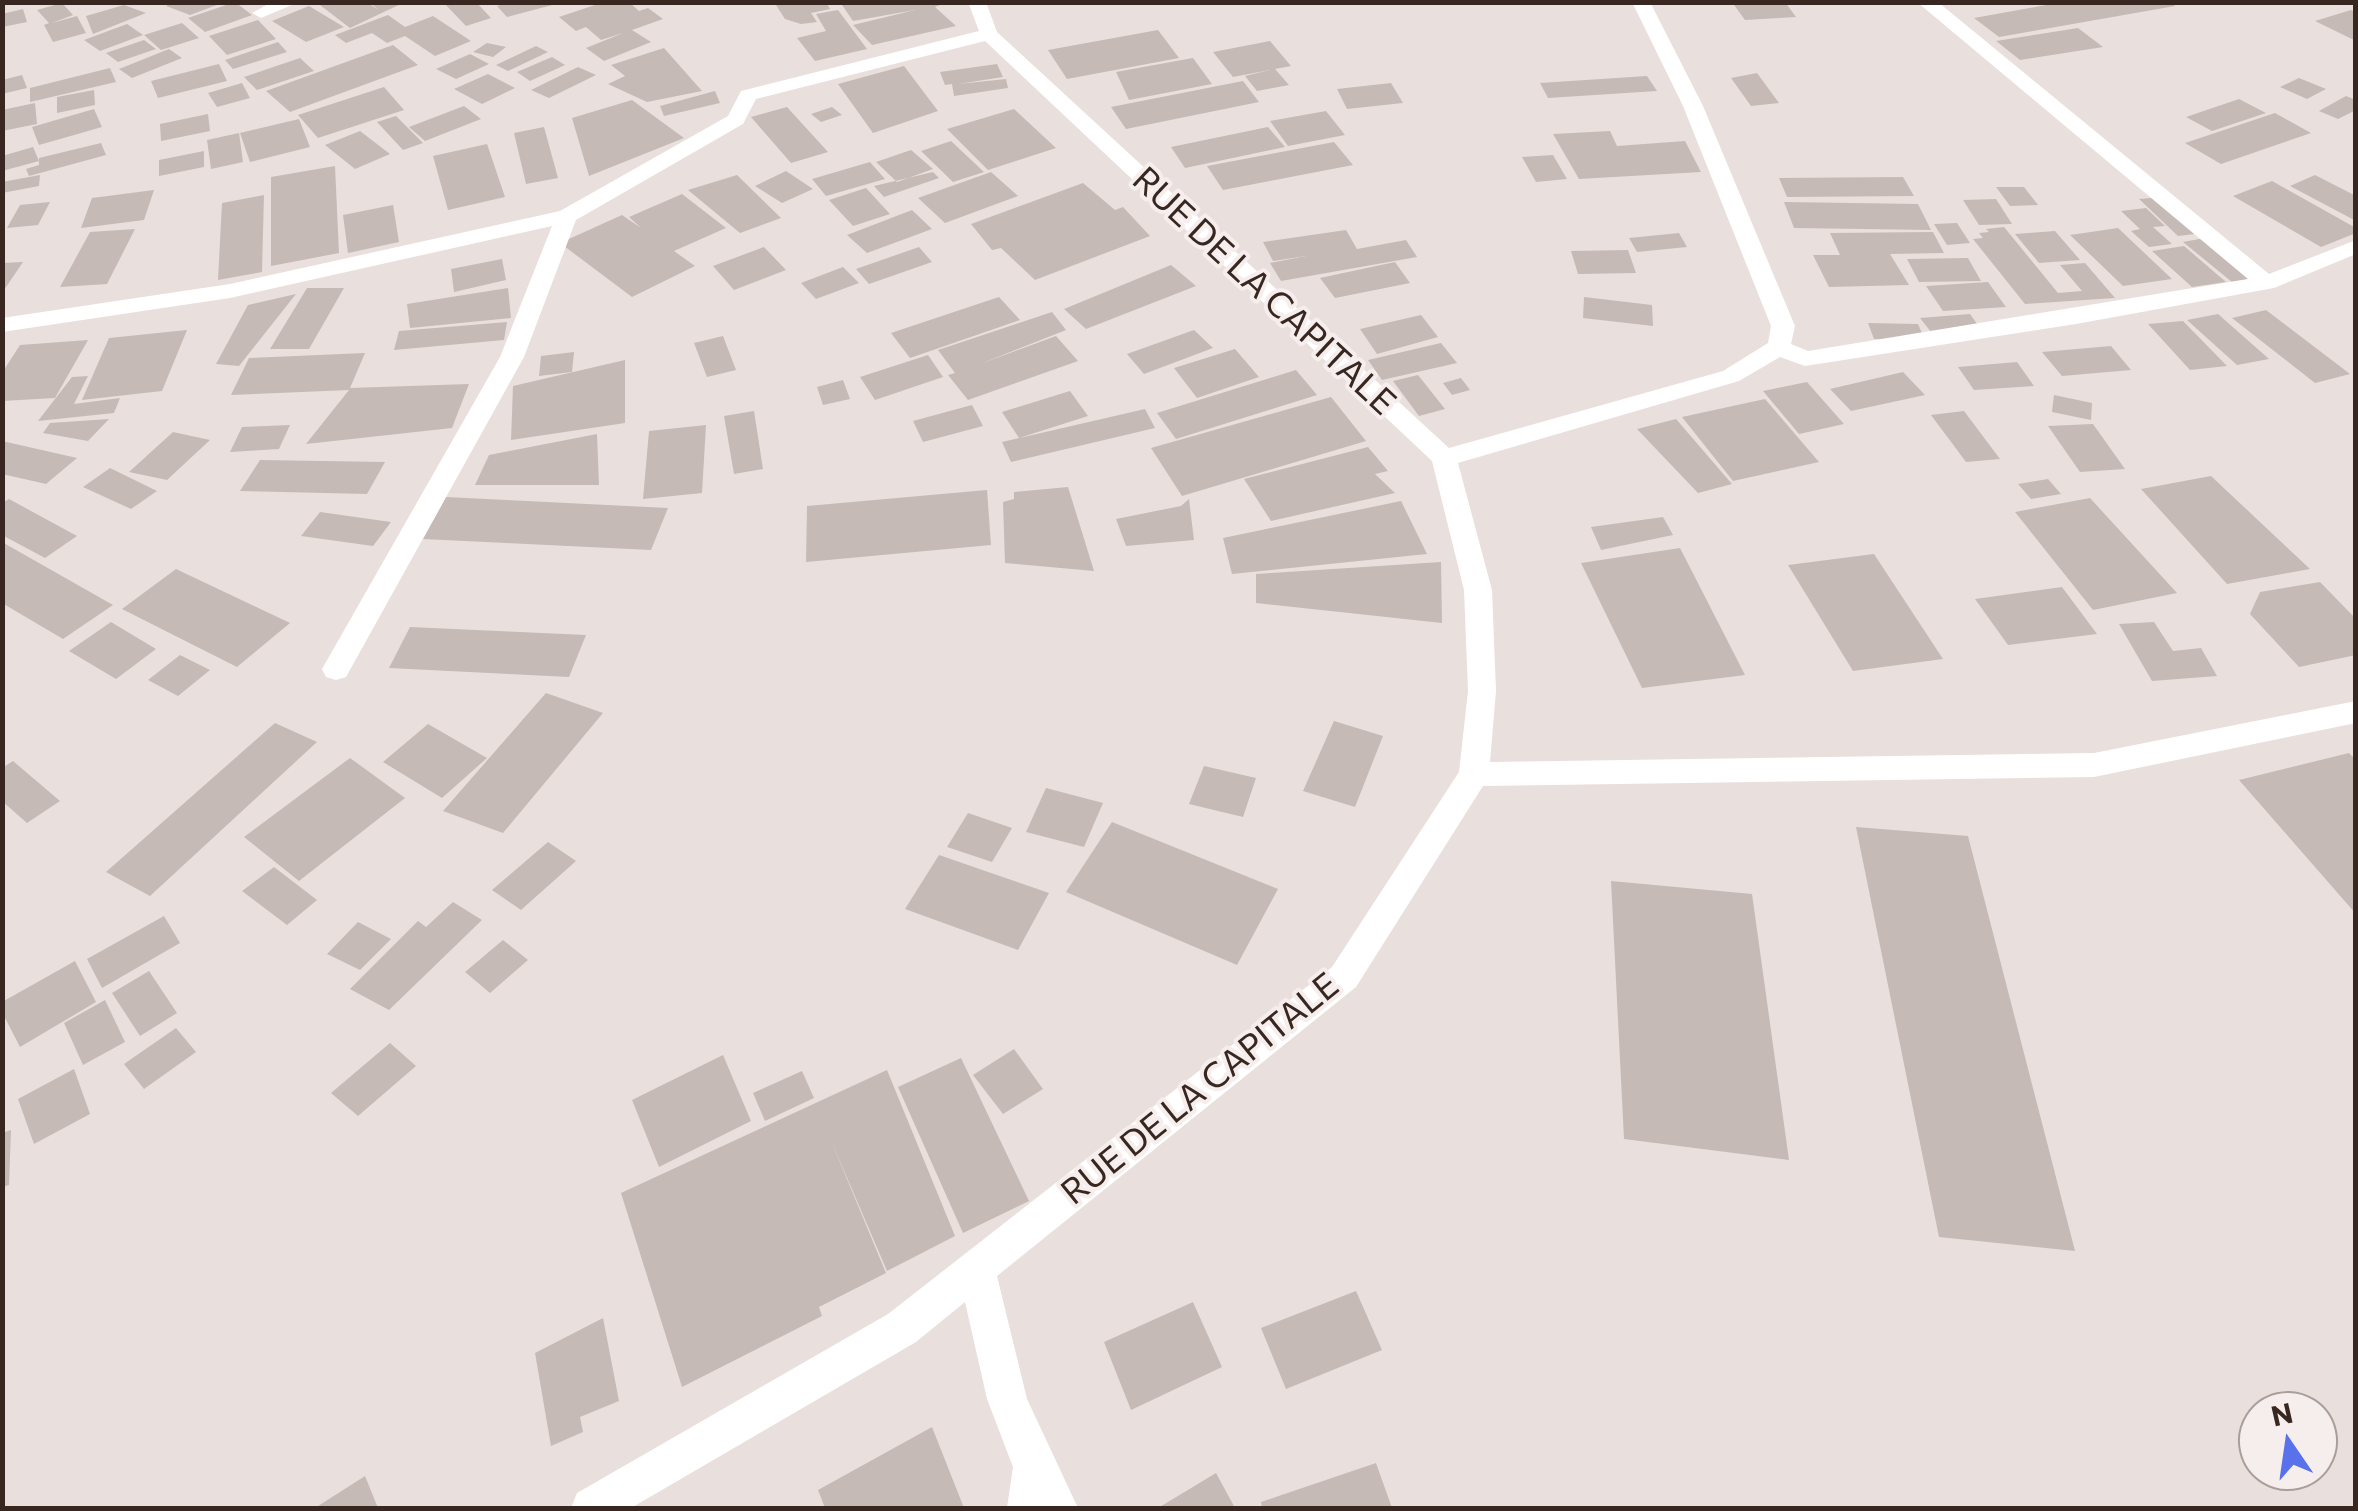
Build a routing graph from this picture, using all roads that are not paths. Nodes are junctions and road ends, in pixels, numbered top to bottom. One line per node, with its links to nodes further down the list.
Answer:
1 (290, 2): 5 (street)
2 (977, 2): 6 (street, RUE DE LA CAPITALE)
3 (1641, 2): 11 (street)
4 (1926, 2): 9 (street)
5 (261, 13)
6 (988, 34): 7 (street); 12 (street, RUE DE LA CAPITALE)
7 (568, 216): 10 (street); 13 (street)
8 (2356, 246): 9 (street)
9 (2266, 283): 11 (street)
10 (2, 325)
11 (1780, 347): 12 (street)
12 (1444, 458): 15 (street, RUE DE LA CAPITALE)
13 (336, 669)
14 (2356, 712): 15 (street)
15 (1474, 774): 16 (street, RUE DE LA CAPITALE)
16 (976, 1269): 17 (street); 18 (street, RUE DE LA CAPITALE)
17 (1034, 1467): 19 (street); 20 (street)
18 (592, 1508)
19 (1028, 1508)
20 (1057, 1508)

